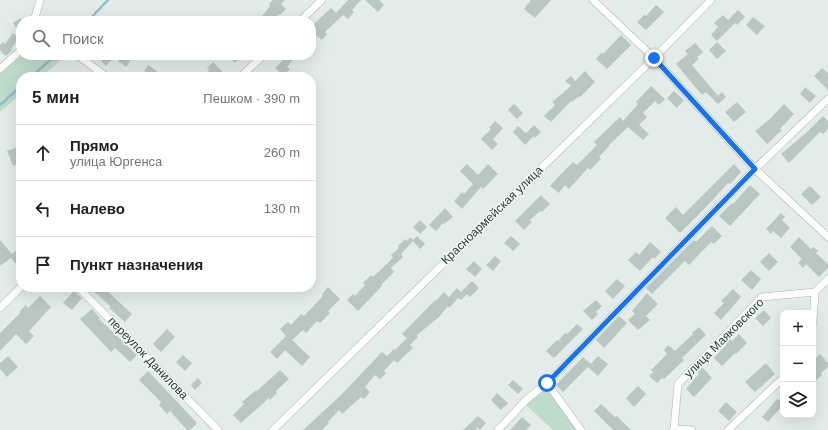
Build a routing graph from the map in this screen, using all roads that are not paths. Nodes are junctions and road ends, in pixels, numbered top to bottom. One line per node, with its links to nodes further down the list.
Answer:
1 (40, 0): 5 (street)
2 (322, 0): 6 (street)
3 (593, 0): 8 (street)
4 (711, 0): 8 (street, Красноармейская улица)
5 (35, 16)
6 (305, 16)
7 (16, 55): 11 (street)
8 (654, 58): 15 (street); 27 (street, Красноармейская улица)
9 (84, 60): 12 (street)
10 (259, 60): 13 (street)
11 (0, 69)
12 (100, 72)
13 (245, 72)
14 (828, 98): 15 (street)
15 (755, 169): 16 (street); 24 (street)
16 (828, 237)
17 (828, 279): 20 (street)
18 (16, 292): 21 (street)
19 (83, 292): 26 (street, переулок Данилова)
20 (816, 292): 22 (street); 25 (street, улица Маяковского)
21 (0, 308)
22 (814, 310)
23 (780, 381): 31 (street)
24 (547, 383): 28 (street); 29 (street)
25 (673, 429): 30 (street, улица Маяковского)
26 (218, 430)
27 (273, 430)
28 (498, 430)
29 (581, 430)
30 (692, 430)
31 (728, 430)

